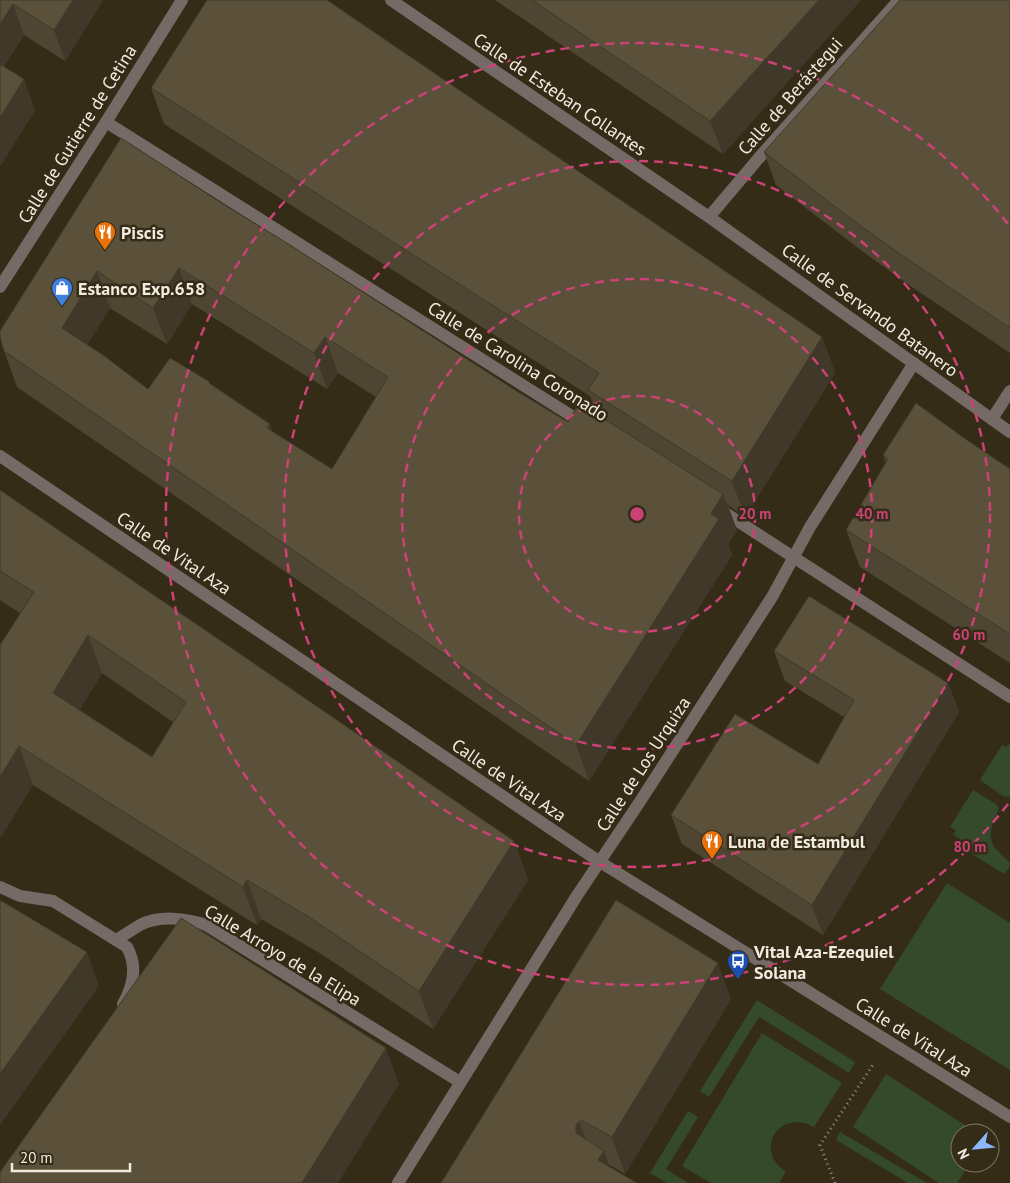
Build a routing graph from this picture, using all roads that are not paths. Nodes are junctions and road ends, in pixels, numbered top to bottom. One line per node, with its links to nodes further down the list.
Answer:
1 (182, 0): 4 (street, Calle de Gutierre de Cetina)
2 (390, 0): 5 (street, Calle de Esteban Collantes)
3 (899, 0): 5 (street, Calle de Berástegui)
4 (106, 122): 6 (street, Calle de Gutierre de Cetina); 10 (street, Calle de Carolina Coronado)
5 (709, 217): 7 (street, Calle de Servando Batanero)
6 (0, 286)
7 (914, 363): 9 (street, Calle de Servando Batanero); 14 (street, Calle de Los Urquiza)
8 (1010, 391): 9 (street)
9 (992, 419): 11 (street, Calle de Servando Batanero)
10 (593, 430)
11 (1010, 432)
12 (0, 456): 16 (street, Calle de Vital Aza)
13 (710, 504): 14 (street)
14 (794, 557): 15 (street); 16 (street, Calle de Los Urquiza)
15 (1010, 697)
16 (600, 862): 20 (street, Calle de Los Urquiza); 21 (street, Calle de Vital Aza)
17 (0, 886): 18 (street)
18 (116, 940): 19 (street); 20 (street, Calle Arroyo de la Elipa)
19 (113, 1018)
20 (460, 1082): 22 (street, Calle de Los Urquiza)
21 (1010, 1117)
22 (398, 1183)

